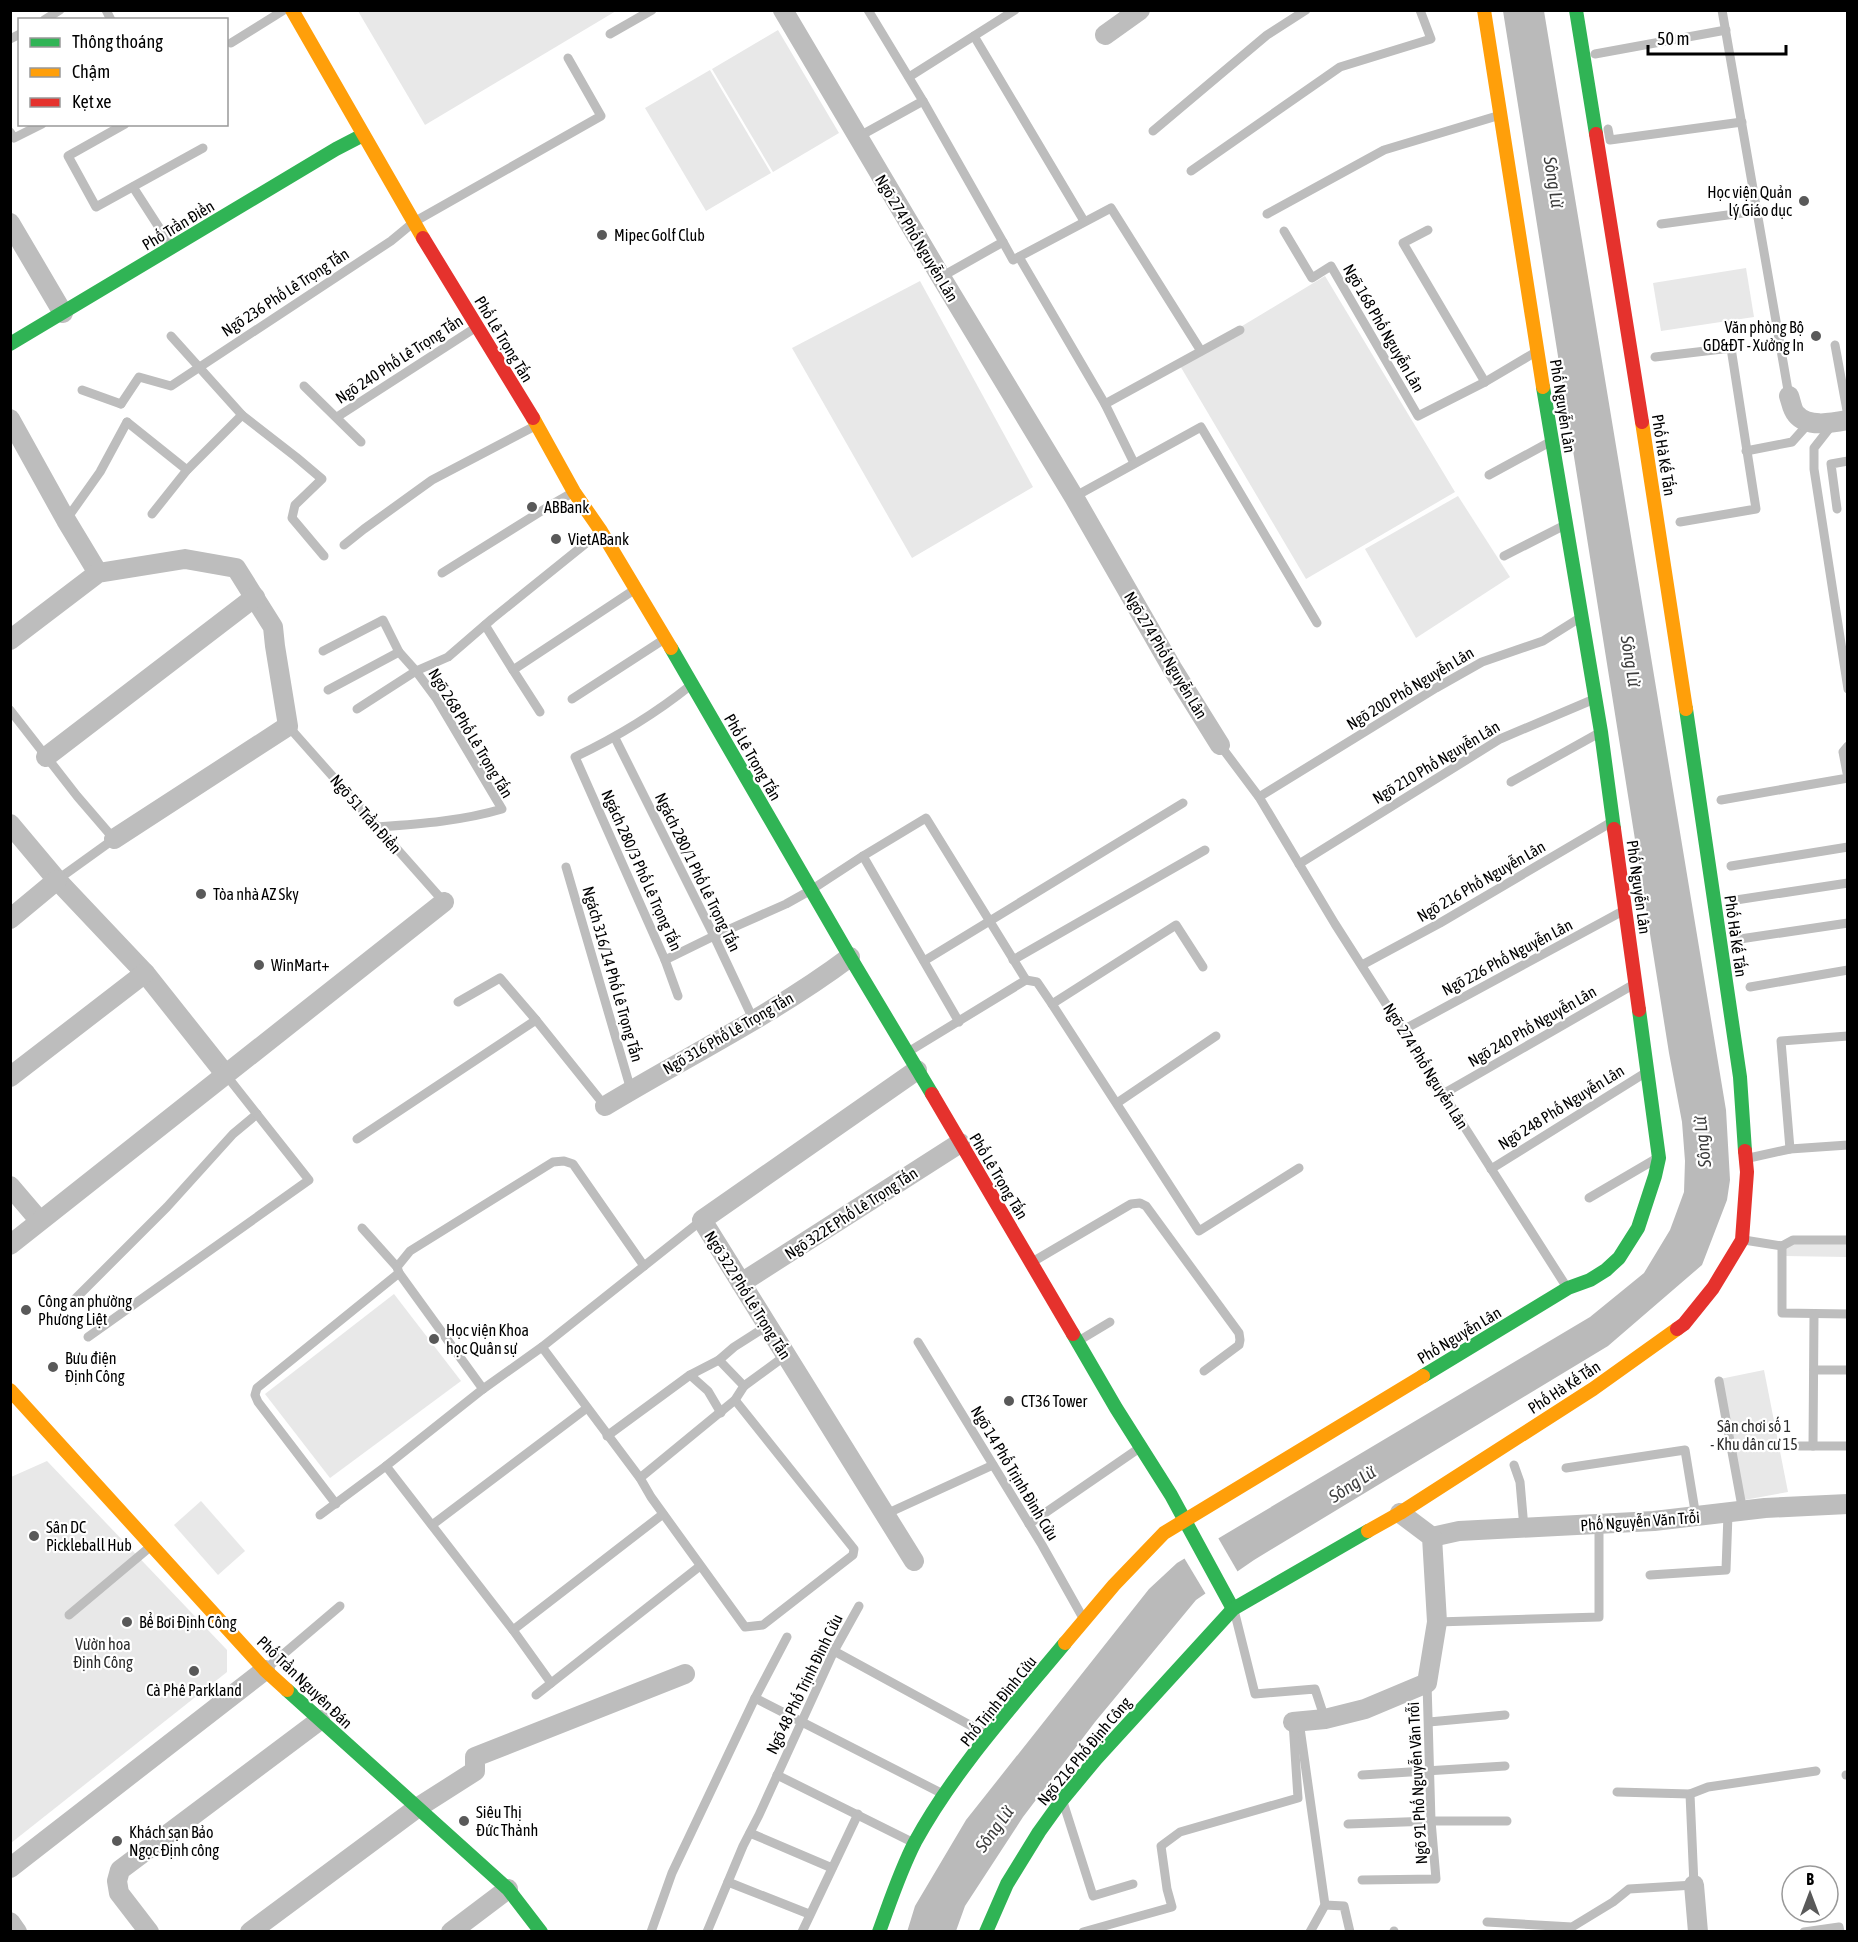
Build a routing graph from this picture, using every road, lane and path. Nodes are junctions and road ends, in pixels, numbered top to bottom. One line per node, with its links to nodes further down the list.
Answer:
1 (284, 10): 17 (lane)
2 (292, 10): 31 (street, Phố Lê Trọng Tấn)
3 (652, 10): 14 (lane)
4 (783, 10): 32 (street, Ngõ 274 Phố Nguyễn Lân)
5 (868, 10): 22 (lane)
6 (1015, 10): 16 (lane)
7 (1140, 10): 15 (street)
8 (1306, 10): 29 (lane)
9 (1420, 10): 34 (lane)
10 (1484, 10): 24 (street, Phố Nguyễn Lân)
11 (1576, 10): 176 (street, Phố Hà Kế Tấn)
12 (1722, 10): 13 (lane)
13 (1726, 30): 19 (lane); 26 (lane)
14 (610, 34)
15 (1105, 35)
16 (974, 36): 22 (lane); 38 (lane)
17 (231, 42)
18 (1593, 43): 19 (lane)
19 (1595, 54): 21 (lane)
20 (568, 58): 39 (lane, Ngõ 236 Phố Lê Trọng Tấn)
21 (1597, 65)
22 (909, 77): 23 (lane)
23 (923, 101): 32 (lane); 44 (lane)
24 (1499, 115): 37 (lane); 55 (street, Phố Nguyễn Lân)
25 (1606, 119): 26 (lane)
26 (1742, 122): 36 (lane)
27 (38, 126): 30 (lane)
28 (121, 126): 35 (lane)
29 (1153, 131)
30 (10, 132)
31 (363, 135): 39 (street, Phố Lê Trọng Tấn); 45 (street, Phố Trần Điền)
32 (858, 137): 47 (street, Ngõ 274 Phố Nguyễn Lân)
33 (203, 148): 35 (lane)
34 (1191, 171)
35 (133, 187): 45 (lane)
36 (1757, 211): 41 (lane); 61 (lane)
37 (1267, 214)
38 (1084, 221): 46 (lane); 54 (lane)
39 (414, 222): 49 (street, Phố Lê Trọng Tấn); 57 (lane, Ngõ 236 Phố Lê Trọng Tấn)
40 (10, 223): 48 (street)
41 (1660, 224)
42 (1428, 230): 58 (lane)
43 (1284, 231): 58 (lane, Ngõ 168 Phố Nguyễn Lân)
44 (1003, 242): 46 (lane); 47 (lane)
45 (172, 248): 48 (street, Phố Trần Điền)
46 (1019, 257): 63 (lane)
47 (941, 278): 79 (street, Ngõ 274 Phố Nguyễn Lân)
48 (63, 313): 52 (street, Phố Trần Điền)
49 (477, 326): 65 (lane, Ngõ 240 Phố Lê Trọng Tấn); 70 (street, Phố Lê Trọng Tấn)
50 (1240, 330): 54 (lane)
51 (171, 336): 57 (lane)
52 (10, 344)
53 (1834, 345): 67 (lane)
54 (1201, 351): 63 (lane)
55 (1537, 352): 58 (lane, Ngõ 168 Phố Nguyễn Lân); 71 (street, Phố Nguyễn Lân)
56 (1655, 357): 73 (lane)
57 (200, 366): 62 (lane, Ngõ 236 Phố Lê Trọng Tấn); 64 (lane)
58 (1485, 382)
59 (304, 386): 65 (lane)
60 (82, 390): 62 (lane)
61 (1789, 396): 69 (street)
62 (121, 404): 68 (lane)
63 (1105, 404): 75 (lane)
64 (242, 415): 76 (lane); 87 (lane)
65 (337, 417): 72 (lane)
66 (10, 419): 82 (street)
67 (1843, 420): 69 (street); 103 (lane)
68 (127, 422): 76 (lane); 82 (lane)
69 (1809, 423): 73 (lane)
70 (537, 425): 78 (street, Phố Lê Trọng Tấn); 86 (lane)
71 (1552, 441): 77 (lane); 84 (street, Phố Nguyễn Lân)
72 (361, 442)
73 (1746, 451): 83 (lane)
74 (1848, 461): 80 (lane)
75 (1134, 463): 79 (lane); 94 (lane)
76 (188, 470): 81 (lane)
77 (1489, 475)
78 (574, 492): 85 (street, Phố Lê Trọng Tấn); 90 (lane)
79 (1074, 497): 113 (street, Ngõ 274 Phố Nguyễn Lân)
80 (1838, 509)
81 (152, 514)
82 (66, 520): 89 (street)
83 (1680, 522)
84 (1566, 525): 88 (lane); 93 (street, Phố Nguyễn Lân)
85 (601, 531): 91 (street, Phố Lê Trọng Tấn); 95 (lane, Ngõ 268 Phố Lê Trọng Tấn)
86 (344, 545)
87 (324, 556)
88 (1504, 556)
89 (98, 573): 92 (street); 97 (street)
90 (442, 573)
91 (635, 589): 96 (street, Phố Lê Trọng Tấn); 100 (lane)
92 (255, 597): 110 (street); 115 (street)
93 (1581, 617): 106 (street, Phố Nguyễn Lân); 118 (lane, Ngõ 200 Phố Nguyễn Lân)
94 (1317, 623)
95 (485, 625): 100 (lane); 101 (lane, Ngõ 268 Phố Lê Trọng Tấn)
96 (666, 639): 102 (street, Phố Lê Trọng Tấn); 105 (lane)
97 (10, 640)
98 (323, 651): 99 (lane)
99 (399, 652): 101 (lane); 104 (lane)
100 (513, 670): 109 (lane)
101 (416, 671): 107 (lane); 123 (lane, Ngõ 268 Phố Lê Trọng Tấn)
102 (693, 684): 112 (lane); 133 (street, Phố Lê Trọng Tấn)
103 (1848, 689)
104 (328, 690)
105 (572, 699)
106 (1595, 699): 111 (street, Phố Nguyễn Lân); 128 (lane, Ngõ 210 Phố Nguyễn Lân)
107 (357, 709)
108 (10, 710): 115 (lane)
109 (540, 712)
110 (288, 726): 123 (lane, Ngõ 51 Trần Điền); 124 (street)
111 (1601, 732): 117 (lane); 121 (street, Phố Nguyễn Lân)
112 (615, 738): 140 (lane, Ngách 280/1 Phố Lê Trọng Tấn); 143 (lane, Ngách 280/3 Phố Lê Trọng Tấn)
113 (1220, 745): 118 (lane, Ngõ 274 Phố Nguyễn Lân)
114 (1848, 746): 116 (lane)
115 (46, 757): 124 (lane)
116 (1848, 778): 119 (lane)
117 (1511, 782)
118 (1259, 797): 128 (lane, Ngõ 274 Phố Nguyễn Lân)
119 (1721, 800)
120 (1183, 803): 138 (lane)
121 (1613, 821): 136 (street, Phố Nguyễn Lân); 146 (lane, Ngõ 216 Phố Nguyễn Lân)
122 (10, 824): 131 (street)
123 (378, 827): 135 (lane, Ngõ 51 Trần Điền)
124 (114, 839): 131 (lane)
125 (1848, 847): 129 (lane)
126 (1205, 850): 144 (lane)
127 (863, 856): 133 (lane); 138 (lane); 145 (lane)
128 (1299, 864): 146 (lane, Ngõ 274 Phố Nguyễn Lân)
129 (1731, 866)
130 (566, 867): 166 (lane, Ngách 316/14 Phố Lê Trọng Tấn)
131 (57, 880): 137 (street); 149 (street)
132 (1848, 883): 134 (lane)
133 (811, 890): 140 (lane); 142 (street, Phố Lê Trọng Tấn)
134 (1736, 900)
135 (444, 902): 164 (street)
136 (1626, 910): 151 (street, Phố Nguyễn Lân); 159 (lane, Ngõ 226 Phố Nguyễn Lân)
137 (10, 919)
138 (990, 922): 144 (lane); 145 (lane)
139 (1848, 923): 141 (lane)
140 (714, 936): 143 (lane); 156 (lane, Ngách 280/1 Phố Lê Trọng Tấn)
141 (1740, 939)
142 (850, 957): 156 (street, Ngõ 316 Phố Lê Trọng Tấn); 162 (street, Phố Lê Trọng Tấn)
143 (665, 960): 153 (lane, Ngách 280/3 Phố Lê Trọng Tấn)
144 (1013, 960): 150 (lane)
145 (924, 961): 158 (lane)
146 (1362, 965): 159 (lane, Ngõ 274 Phố Nguyễn Lân)
147 (1203, 967): 155 (lane)
148 (1848, 970): 152 (lane)
149 (145, 973): 164 (street); 165 (street)
150 (1026, 980): 155 (lane); 158 (lane)
151 (1635, 984): 163 (street, Phố Nguyễn Lân); 167 (lane, Ngõ 240 Phố Nguyễn Lân)
152 (1750, 987)
153 (678, 996)
154 (458, 1002): 157 (lane)
155 (1052, 1004): 168 (lane)
156 (753, 1019): 166 (street, Ngõ 316 Phố Lê Trọng Tấn)
157 (536, 1020): 169 (lane); 171 (lane)
158 (959, 1022): 162 (lane)
159 (1403, 1030): 167 (lane, Ngõ 274 Phố Nguyễn Lân)
160 (1216, 1036): 168 (lane)
161 (1848, 1036): 174 (lane)
162 (911, 1062): 172 (street, Phố Lê Trọng Tấn); 181 (street, Ngõ 322 Phố Lê Trọng Tấn)
163 (1647, 1071): 175 (street, Phố Nguyễn Lân); 178 (lane, Ngõ 248 Phố Nguyễn Lân)
164 (226, 1075): 170 (lane); 182 (street)
165 (10, 1077)
166 (631, 1090): 169 (street, Ngõ 316 Phố Lê Trọng Tấn)
167 (1443, 1094): 178 (lane, Ngõ 274 Phố Nguyễn Lân)
168 (1117, 1103): 177 (lane)
169 (605, 1106)
170 (256, 1114): 193 (lane); 198 (lane)
171 (357, 1139)
172 (960, 1143): 188 (street, Phố Lê Trọng Tấn); 191 (street, Ngõ 322E Phố Lê Trọng Tấn)
173 (1848, 1145): 174 (lane)
174 (1790, 1149): 176 (lane)
175 (1659, 1158): 180 (lane); 192 (street, Phố Nguyễn Lân)
176 (1746, 1159): 184 (street, Phố Hà Kế Tấn)
177 (1299, 1168)
178 (1491, 1169): 192 (lane, Ngõ 274 Phố Nguyễn Lân)
179 (10, 1186): 182 (street)
180 (1589, 1198)
181 (702, 1220): 189 (lane); 191 (street, Ngõ 322 Phố Lê Trọng Tấn)
182 (39, 1221): 186 (street)
183 (362, 1228): 190 (lane)
184 (1742, 1240): 187 (lane); 227 (street, Phố Hà Kế Tấn)
185 (1848, 1240): 187 (lane)
186 (10, 1245)
187 (1782, 1246): 194 (lane)
188 (1032, 1262): 199 (street, Phố Lê Trọng Tấn); 206 (lane)
189 (644, 1266): 190 (lane); 201 (lane)
190 (398, 1270): 210 (lane); 225 (lane)
191 (741, 1283): 197 (street, Ngõ 322 Phố Lê Trọng Tấn)
192 (1568, 1288): 233 (street, Phố Nguyễn Lân)
193 (76, 1298)
194 (1814, 1314): 195 (lane); 204 (lane)
195 (1848, 1314)
196 (1110, 1323): 199 (lane)
197 (766, 1326): 202 (street, Ngõ 322 Phố Lê Trọng Tấn); 203 (lane)
198 (88, 1337)
199 (1078, 1341): 219 (street, Phố Lê Trọng Tấn)
200 (918, 1342): 220 (lane, Ngõ 14 Phố Trịnh Đình Cửu)
201 (542, 1347): 210 (lane); 213 (lane)
202 (785, 1356): 209 (lane); 230 (street, Ngõ 322 Phố Lê Trọng Tấn)
203 (719, 1360): 207 (lane); 209 (lane)
204 (1814, 1370): 205 (lane); 217 (lane)
205 (1848, 1370)
206 (1204, 1371)
207 (690, 1375): 214 (lane); 215 (lane)
208 (1719, 1381): 228 (lane)
209 (744, 1386): 212 (lane)
210 (483, 1389): 222 (lane)
211 (10, 1390): 239 (street, Phố Trần Nguyên Đán)
212 (735, 1400): 214 (lane); 241 (lane)
213 (587, 1408): 215 (lane); 236 (lane)
214 (721, 1413): 224 (lane)
215 (607, 1436): 224 (lane)
216 (1800, 1446): 217 (lane)
217 (1813, 1446): 218 (lane)
218 (1848, 1446)
219 (1140, 1448): 233 (street, Phố Lê Trọng Tấn); 234 (lane)
220 (993, 1465): 230 (lane); 234 (lane, Ngõ 14 Phố Trịnh Đình Cửu)
221 (1514, 1465): 237 (lane)
222 (386, 1466): 225 (lane); 236 (lane)
223 (1566, 1468): 232 (lane)
224 (640, 1478): 229 (lane)
225 (336, 1504): 231 (lane)
226 (1848, 1504): 228 (street, Phố Nguyễn Văn Trỗi)
227 (1401, 1513): 238 (street); 245 (street, Phố Hà Kế Tấn)
228 (1736, 1513): 232 (street, Phố Nguyễn Văn Trỗi); 242 (lane)
229 (663, 1514): 241 (lane); 249 (lane)
230 (886, 1514): 240 (street, Ngõ 322 Phố Lê Trọng Tấn)
231 (320, 1515)
232 (1696, 1517): 235 (street, Phố Nguyễn Văn Trỗi)
233 (1184, 1521): 245 (street, Phố Lê Trọng Tấn); 247 (street, Phố Trịnh Đình Cửu)
234 (1029, 1524): 247 (lane, Ngõ 14 Phố Trịnh Đình Cửu)
235 (1599, 1524): 237 (street, Phố Nguyễn Văn Trỗi); 248 (lane)
236 (432, 1525): 249 (lane)
237 (1524, 1528): 238 (street, Phố Nguyễn Văn Trỗi)
238 (1432, 1537): 248 (street)
239 (152, 1545): 246 (lane); 252 (street, Phố Trần Nguyên Đán)
240 (914, 1561)
241 (700, 1566): 254 (lane)
242 (1650, 1575)
243 (340, 1606): 252 (lane)
244 (859, 1606): 251 (lane, Ngõ 48 Phố Trịnh Đình Cửu)
245 (1233, 1609): 259 (lane); 273 (street, Ngõ 216 Phố Định Công)
246 (69, 1615)
247 (1084, 1621): 264 (street, Phố Trịnh Đình Cửu)
248 (1437, 1622): 255 (street)
249 (513, 1630): 254 (lane)
250 (787, 1637): 257 (lane)
251 (834, 1651): 261 (lane, Ngõ 48 Phố Trịnh Đình Cửu); 264 (lane)
252 (265, 1670): 260 (street, Phố Trần Nguyên Đán); 281 (street)
253 (685, 1674): 274 (street)
254 (551, 1683): 256 (lane)
255 (1427, 1683): 259 (street); 263 (lane, Ngõ 91 Phố Nguyễn Văn Trỗi)
256 (536, 1695)
257 (755, 1698): 261 (lane); 297 (lane)
258 (1505, 1714): 263 (lane)
259 (1324, 1719): 262 (street)
260 (320, 1720): 274 (street, Phố Trần Nguyên Đán); 293 (street)
261 (802, 1722): 268 (lane, Ngõ 48 Phố Trịnh Đình Cửu); 272 (lane)
262 (1296, 1722): 288 (lane); 302 (lane)
263 (1429, 1722): 266 (lane, Ngõ 91 Phố Nguyễn Văn Trỗi)
264 (989, 1736): 272 (street, Phố Trịnh Đình Cửu)
265 (1505, 1766): 266 (lane)
266 (1431, 1771): 269 (lane); 276 (lane, Ngõ 91 Phố Nguyễn Văn Trỗi)
267 (1816, 1771): 271 (lane)
268 (777, 1774): 275 (lane, Ngõ 48 Phố Trịnh Đình Cửu); 279 (lane, Ngõ 48 Phố Trịnh Đình Cửu)
269 (1362, 1774)
270 (1617, 1792): 271 (lane)
271 (1690, 1794): 286 (lane)
272 (945, 1795): 280 (street, Phố Trịnh Đình Cửu)
273 (1062, 1800): 285 (lane); 301 (street, Ngõ 216 Phố Định Công)
274 (417, 1808): 287 (street, Phố Trần Nguyên Đán); 294 (street)
275 (858, 1814): 280 (lane, Ngõ 48 Phố Trịnh Đình Cửu); 282 (lane)
276 (1431, 1821): 277 (lane); 278 (lane); 283 (lane, Ngõ 91 Phố Nguyễn Văn Trỗi)
277 (1507, 1821)
278 (1348, 1824)
279 (750, 1833): 282 (lane); 284 (lane, Ngõ 48 Phố Trịnh Đình Cửu)
280 (915, 1844): 300 (street, Phố Trịnh Đình Cửu)
281 (10, 1868)
282 (832, 1868): 289 (lane)
283 (1362, 1880)
284 (728, 1882): 289 (lane); 298 (lane, Ngõ 48 Phố Trịnh Đình Cửu)
285 (1133, 1884)
286 (1694, 1886): 291 (lane); 305 (street)
287 (508, 1889): 295 (street); 296 (street, Phố Trần Nguyên Đán)
288 (1325, 1905): 303 (lane); 304 (lane)
289 (809, 1914): 299 (lane)
290 (10, 1922): 292 (street)
291 (1487, 1922)
292 (17, 1932)
293 (149, 1932)
294 (250, 1932)
295 (451, 1932)
296 (542, 1932)
297 (651, 1932)
298 (707, 1932)
299 (802, 1932)
300 (879, 1932)
301 (986, 1932)
302 (1083, 1932)
303 (1310, 1932)
304 (1350, 1932)
305 (1698, 1932)
306 (1804, 1932): 307 (lane)
307 (1840, 1932)

